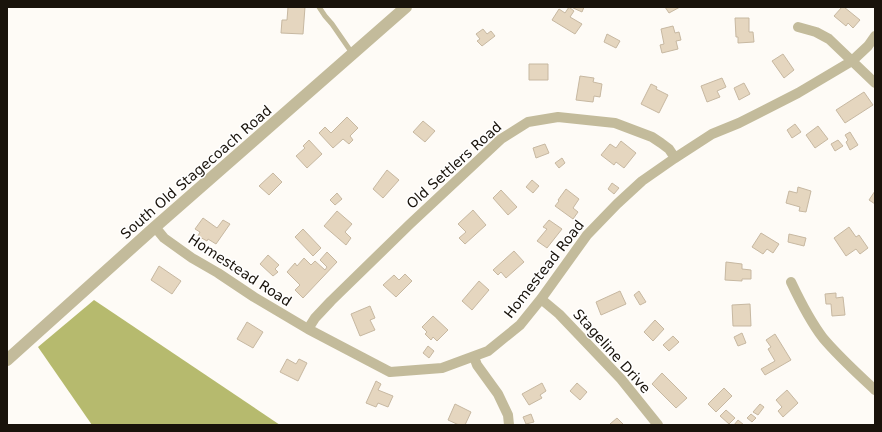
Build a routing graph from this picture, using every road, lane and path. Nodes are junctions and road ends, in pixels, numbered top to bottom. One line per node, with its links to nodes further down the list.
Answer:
1 (319, 7): 5 (lane)
2 (406, 7): 5 (street, South Old Stagecoach Road)
3 (798, 27): 6 (street)
4 (875, 36): 6 (street, Homestead Road)
5 (352, 54): 9 (street, South Old Stagecoach Road)
6 (852, 62): 7 (street); 8 (street, Homestead Road)
7 (875, 83)
8 (675, 158): 11 (street, Homestead Road); 12 (street, Old Settlers Road)
9 (155, 227): 12 (street, Homestead Road); 14 (street, South Old Stagecoach Road)
10 (790, 282): 15 (street)
11 (541, 299): 13 (street, Homestead Road); 17 (street, Stageline Drive)
12 (308, 329): 13 (street, Homestead Road)
13 (474, 357): 16 (street)
14 (7, 360)
15 (875, 390)
16 (509, 425)
17 (658, 425)

